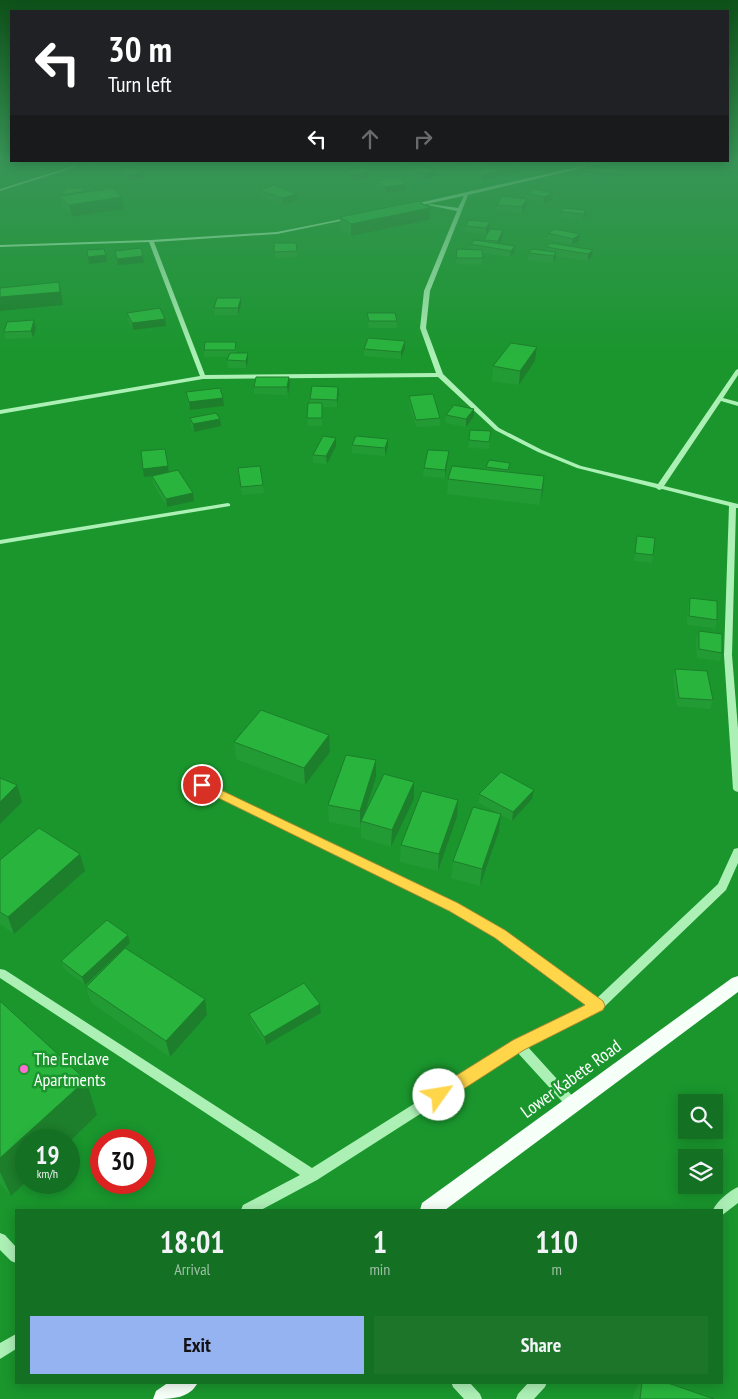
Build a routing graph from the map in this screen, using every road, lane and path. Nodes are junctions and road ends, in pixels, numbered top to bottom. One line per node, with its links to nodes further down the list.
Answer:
1 (310, 226): 3 (street)
2 (453, 226): 6 (street)
3 (151, 242): 4 (street); 7 (street)
4 (0, 246)
5 (738, 371): 8 (street)
6 (440, 376): 7 (street); 11 (street)
7 (203, 377): 10 (street)
8 (719, 399): 9 (street); 11 (street)
9 (738, 404)
10 (0, 412)
11 (659, 488): 12 (street)
12 (736, 505): 16 (street)
13 (228, 506): 14 (street)
14 (0, 542)
15 (202, 785): 20 (street)
16 (738, 789)
17 (738, 852): 20 (street)
18 (1, 973): 23 (street)
19 (738, 983): 22 (main road, Lower Kabete Road)
20 (597, 1006): 21 (street)
21 (518, 1045): 22 (street); 23 (street)
22 (573, 1105): 26 (main road, Lower Kabete Road)
23 (312, 1175): 25 (street)
24 (738, 1194): 27 (street)
25 (250, 1209)
26 (431, 1209)
27 (721, 1209)
28 (0, 1240): 29 (street)
29 (15, 1255)
30 (15, 1342): 31 (street)
31 (0, 1352)
32 (185, 1384): 35 (main road)
33 (460, 1384): 36 (street)
34 (538, 1384): 37 (street)
35 (164, 1399)
36 (475, 1399)
37 (522, 1399)

